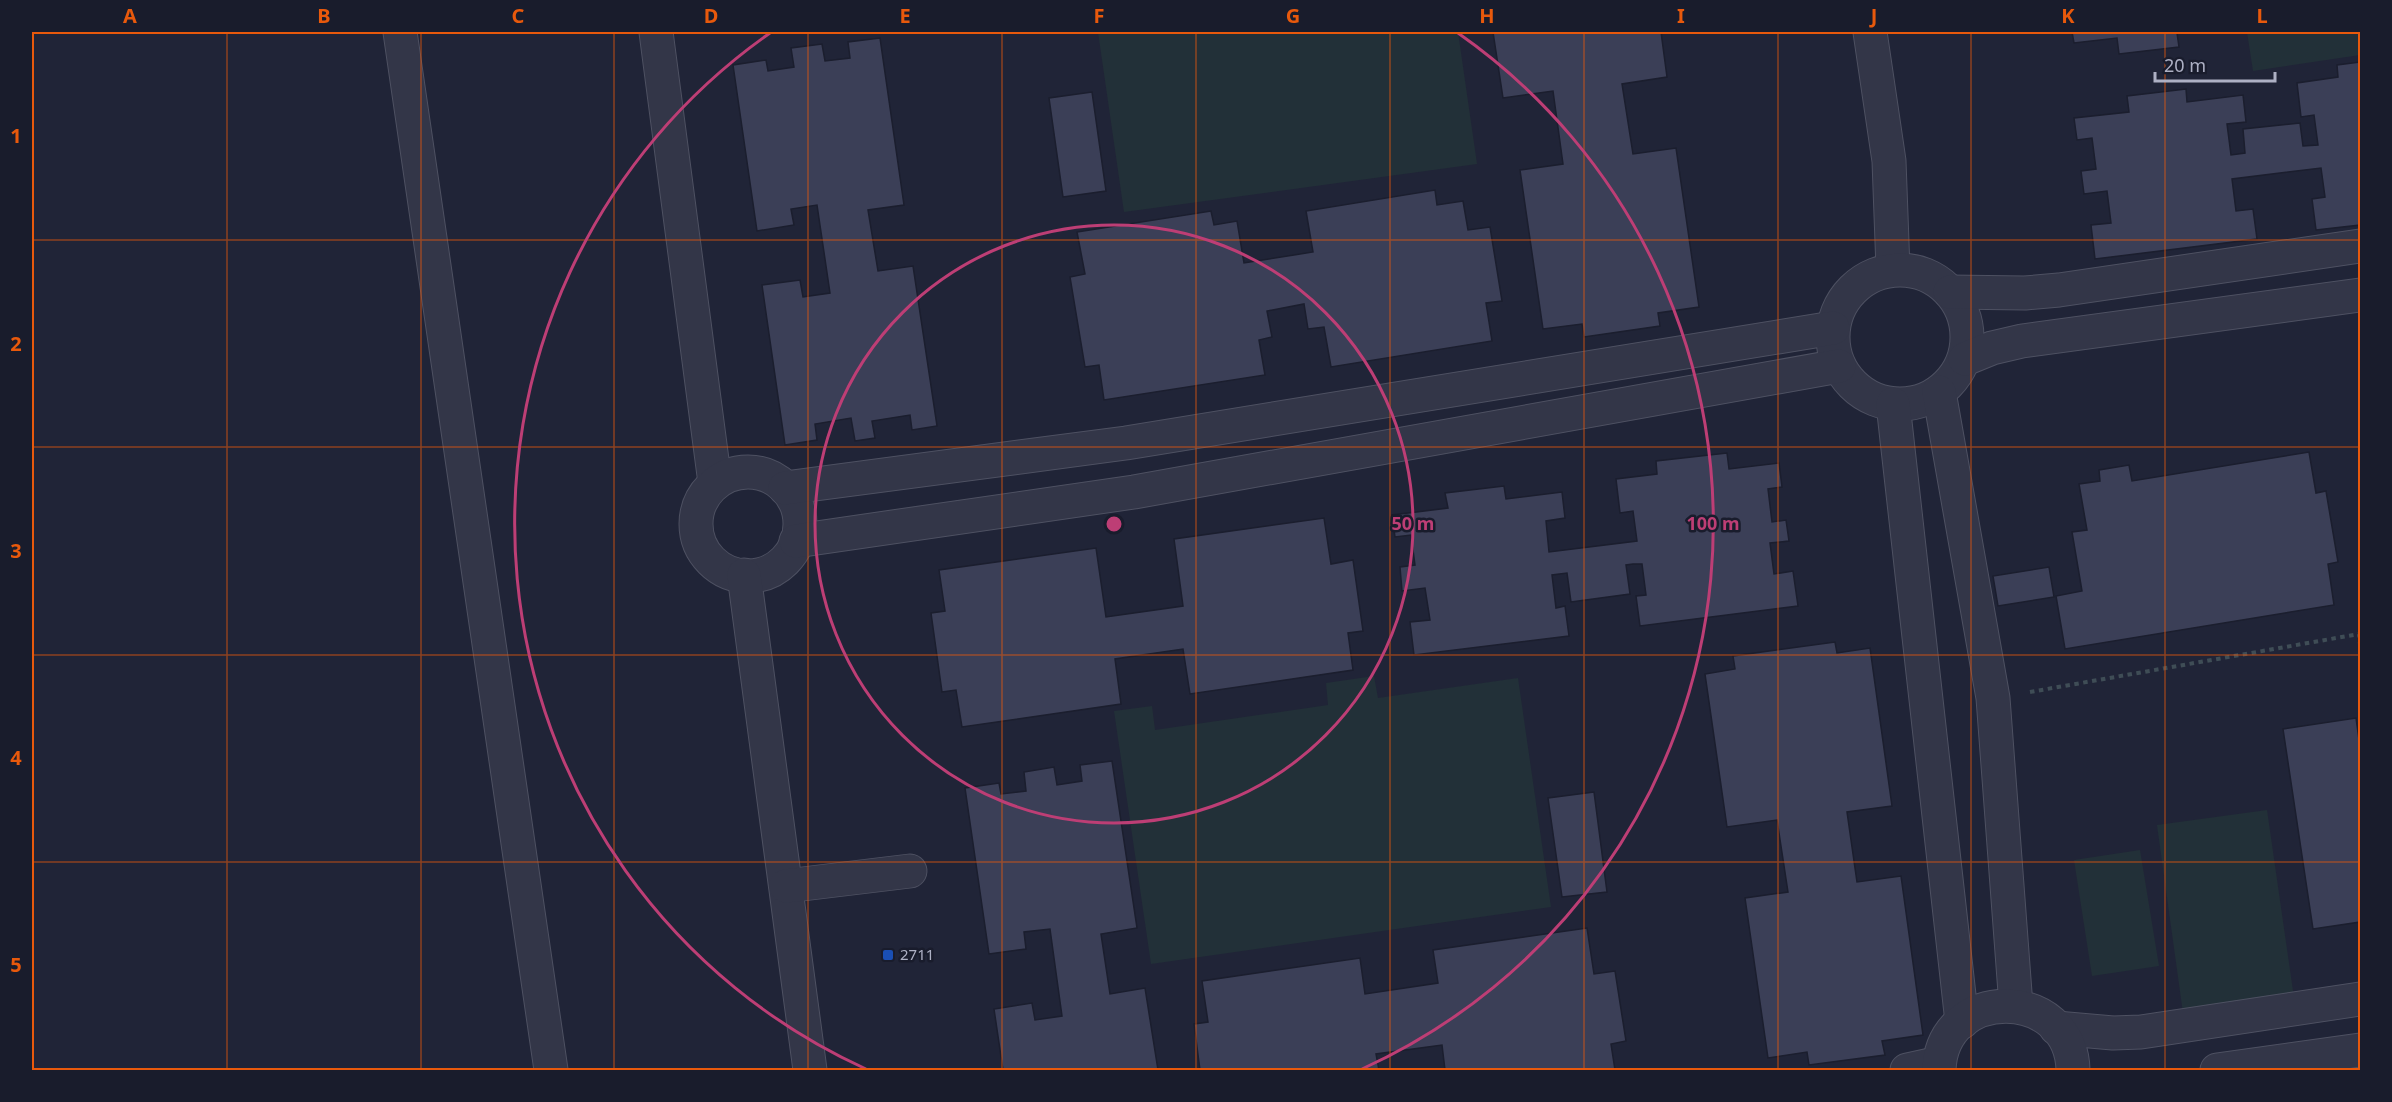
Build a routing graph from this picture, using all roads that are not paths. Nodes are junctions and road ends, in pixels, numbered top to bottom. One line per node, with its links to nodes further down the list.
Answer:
1 (400, 32): 25 (street)
2 (656, 32): 13 (street)
3 (1870, 32): 5 (street)
4 (2361, 246): 6 (street)
5 (1893, 269): 6 (street); 8 (street)
6 (1950, 292): 9 (street)
7 (2361, 295): 9 (street)
8 (1833, 328): 10 (street); 14 (street)
9 (1965, 359): 11 (street)
10 (1839, 366): 12 (street); 15 (street)
11 (1939, 392): 12 (street); 20 (street)
12 (1893, 404): 21 (street)
13 (716, 483): 14 (street); 16 (street)
14 (785, 488): 15 (street)
15 (796, 541): 16 (street)
16 (744, 575): 18 (street)
17 (910, 871): 18 (street)
18 (786, 886): 26 (street)
19 (2361, 999): 22 (street)
20 (2016, 1006): 21 (street); 22 (street)
21 (1962, 1022): 24 (street)
22 (2056, 1028): 28 (street)
23 (2361, 1050): 29 (street)
24 (1939, 1067): 27 (street)
25 (551, 1071)
26 (810, 1071)
27 (1907, 1071)
28 (2073, 1071)
29 (2217, 1071)

